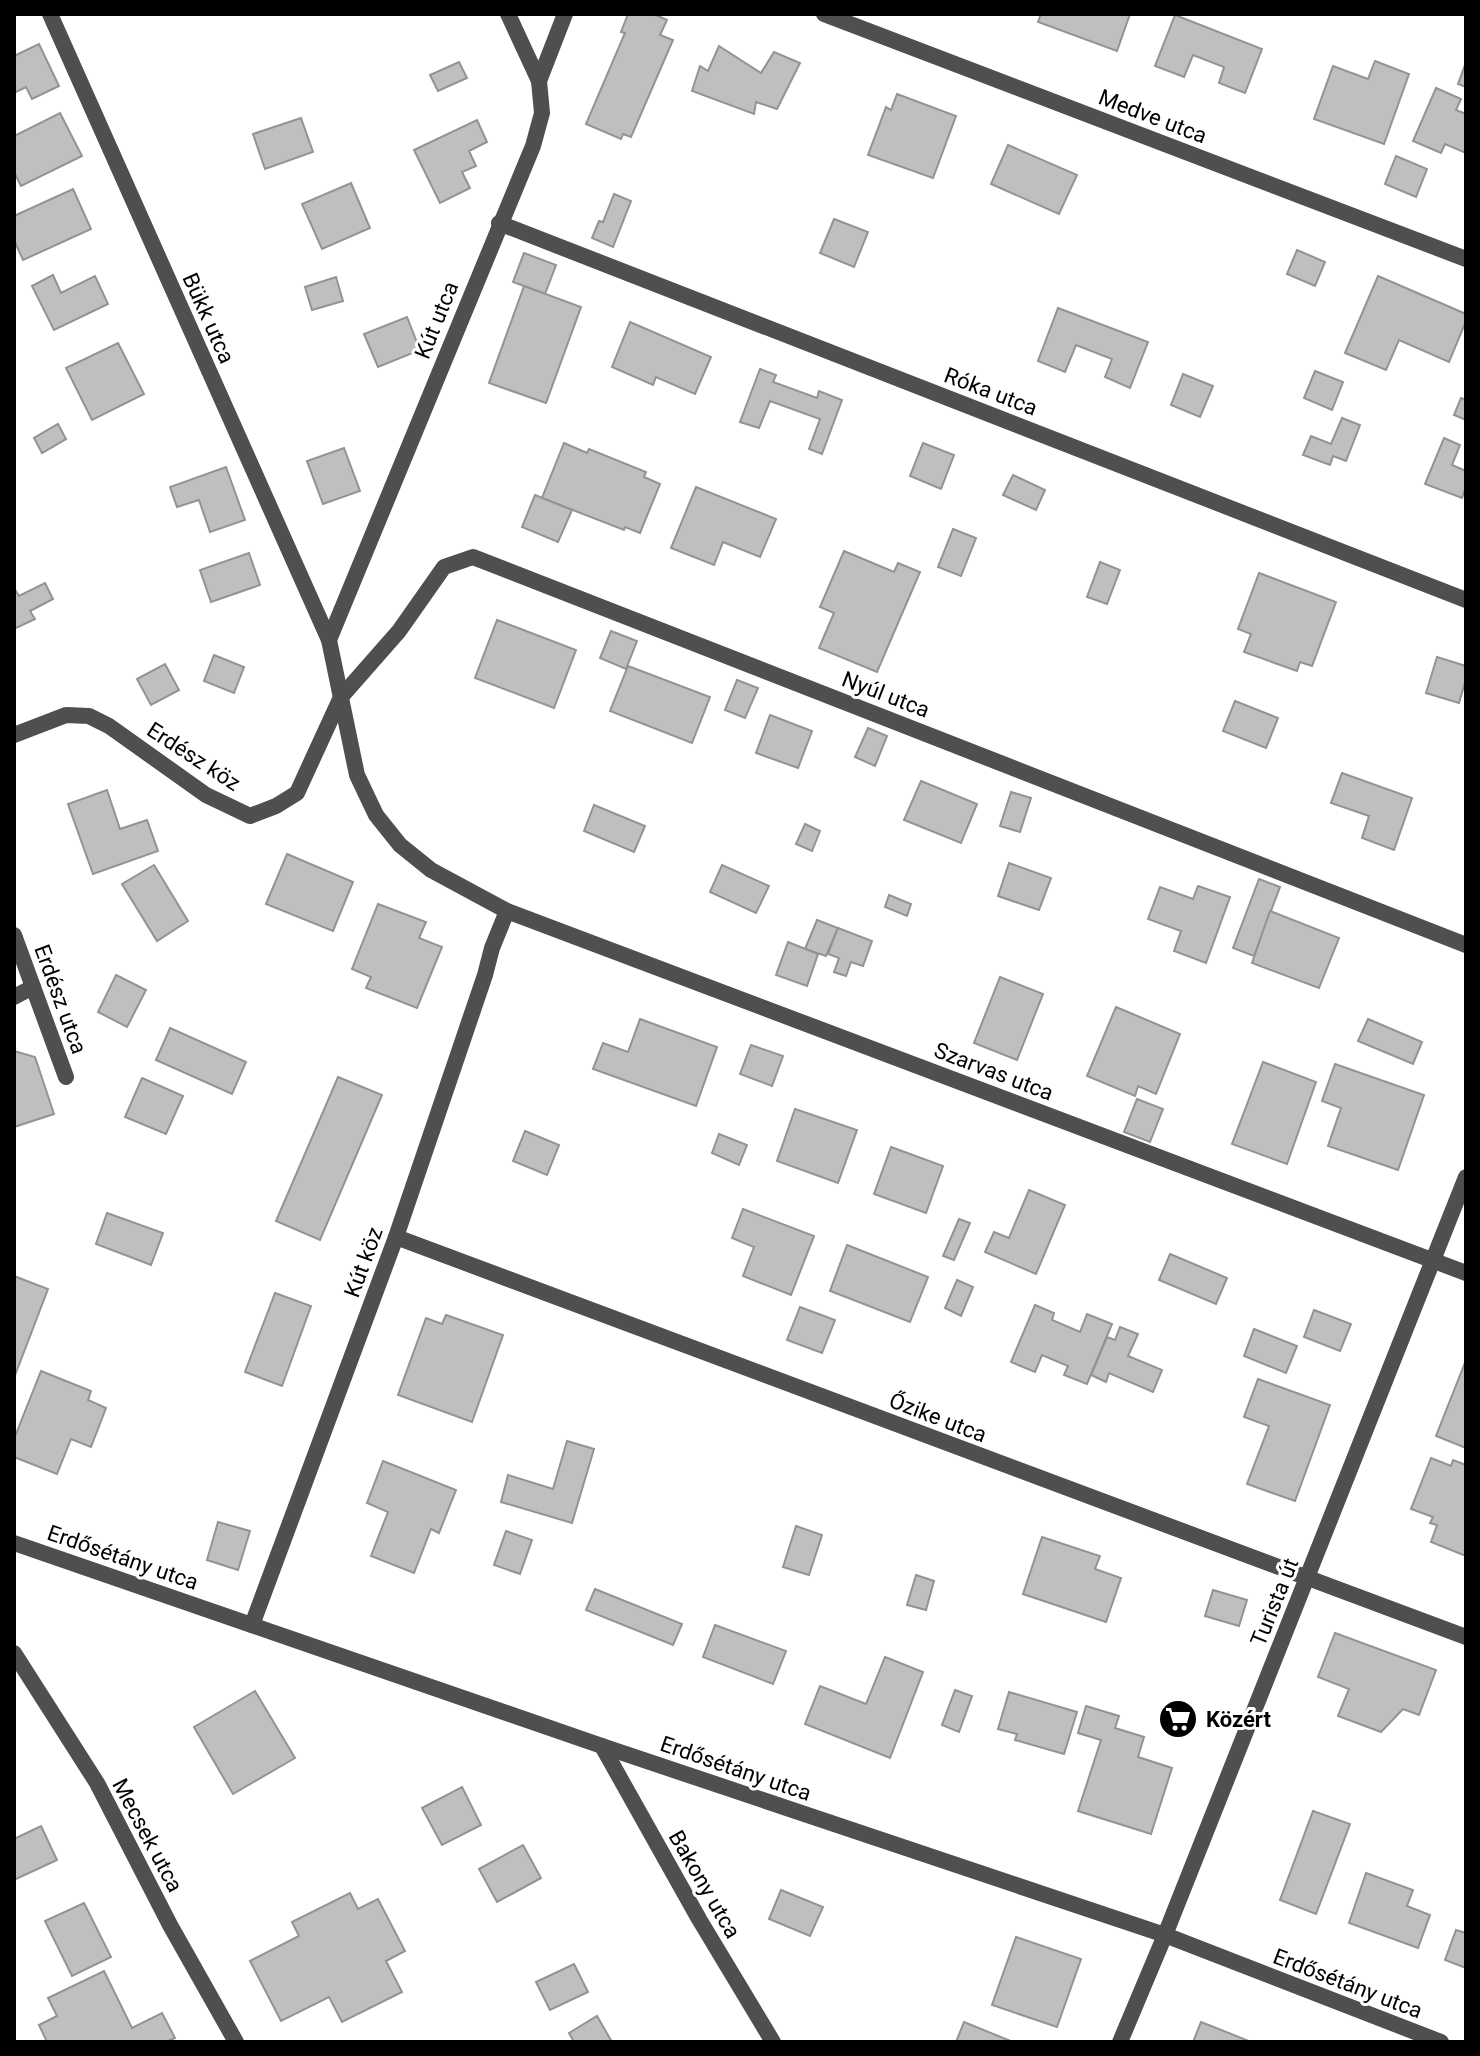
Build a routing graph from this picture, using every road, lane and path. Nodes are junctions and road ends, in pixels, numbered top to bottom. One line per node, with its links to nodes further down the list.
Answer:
1 (50, 14): 9 (street, Bükk utca)
2 (508, 14): 5 (street)
3 (565, 14): 5 (street, Kút utca)
4 (824, 14): 7 (street, Medve utca)
5 (539, 81): 6 (street, Kút utca)
6 (499, 223): 8 (street, Róka utca); 9 (street, Kút utca)
7 (1466, 259)
8 (1466, 600)
9 (329, 640): 10 (street, Bükk utca)
10 (341, 697): 11 (street, Erdész köz); 12 (street, Szarvas utca); 14 (street, Nyúl utca)
11 (14, 735)
12 (507, 911): 19 (street, Kút köz); 20 (street, Szarvas utca)
13 (14, 935): 15 (street, Erdész utca)
14 (1466, 945)
15 (33, 987): 16 (street); 17 (street, Erdész utca)
16 (14, 997)
17 (66, 1077)
18 (1466, 1177): 20 (street, Turista út)
19 (396, 1237): 23 (street, Őzike utca); 24 (street, Kút köz)
20 (1434, 1260): 21 (street, Szarvas utca); 23 (street, Turista út)
21 (1466, 1273)
22 (14, 1543): 24 (street, Erdősétány utca)
23 (1307, 1579): 25 (street, Őzike utca); 28 (street, Turista út)
24 (252, 1625): 27 (street, Erdősétány utca)
25 (1466, 1637)
26 (14, 1653): 29 (street, Mecsek utca)
27 (602, 1746): 28 (street, Erdősétány utca); 30 (street, Bakony utca)
28 (1165, 1935): 31 (street, Turista út); 32 (street, Erdősétány utca)
29 (236, 2042)
30 (773, 2042)
31 (1120, 2042)
32 (1441, 2042)

